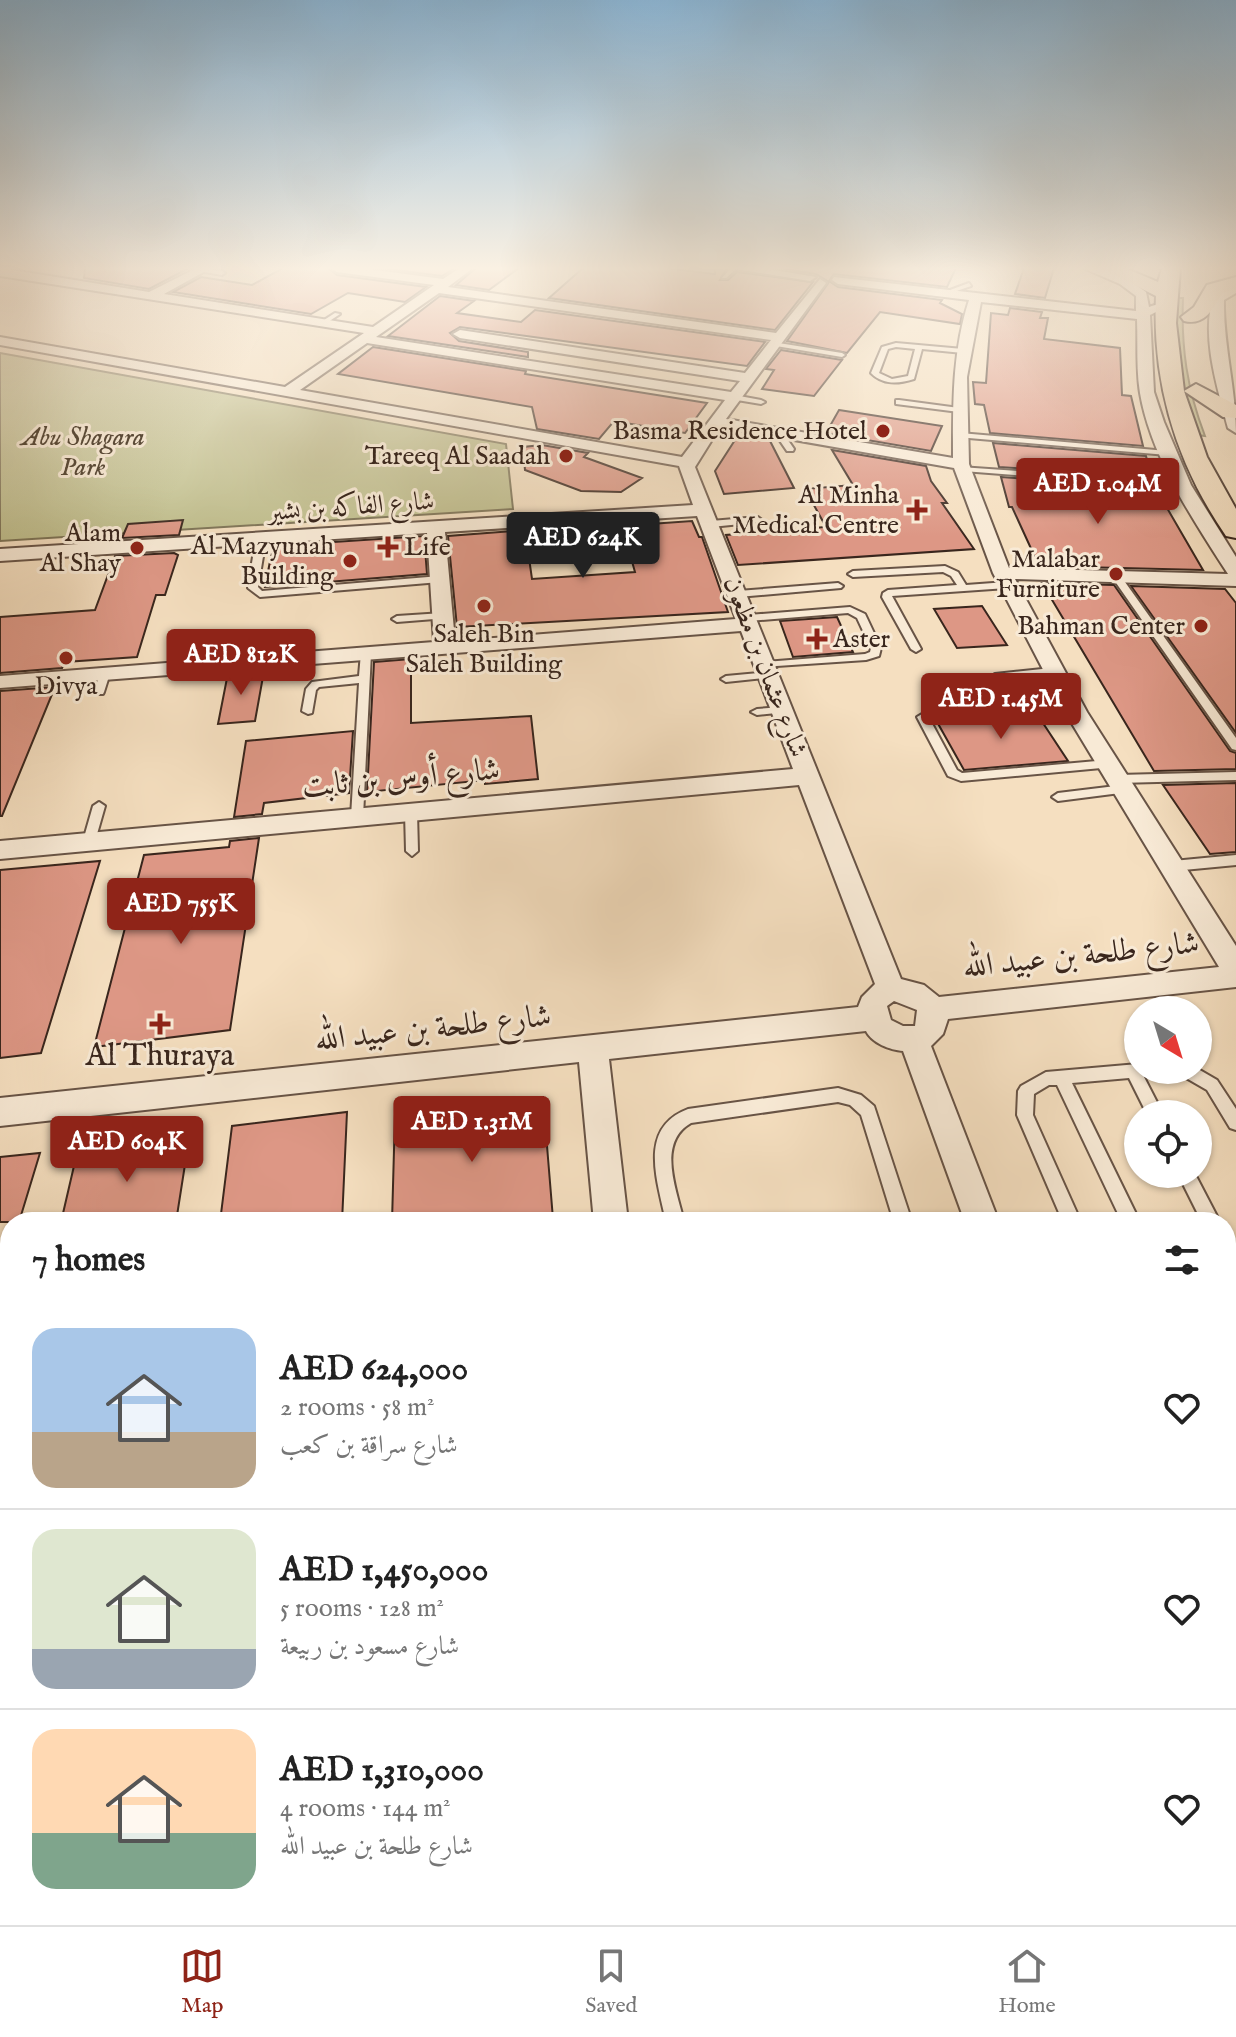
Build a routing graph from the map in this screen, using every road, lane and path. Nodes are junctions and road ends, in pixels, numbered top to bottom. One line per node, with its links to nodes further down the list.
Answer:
1 (93, 358): 14 (street)
2 (337, 358): 14 (street)
3 (522, 358): 15 (street)
4 (615, 358): 12 (street)
5 (761, 358): 12 (street)
6 (881, 358): 7 (lane)
7 (915, 358)
8 (963, 358): 22 (street)
9 (1145, 358): 13 (street)
10 (1166, 358): 18 (main road)
11 (1220, 358): 19 (street)
12 (748, 378): 15 (street)
13 (1147, 392): 18 (main road); 26 (street)
14 (286, 393): 27 (street)
15 (734, 397): 16 (lane); 20 (street)
16 (761, 402)
17 (899, 402): 22 (lane)
18 (1174, 404): 29 (main road)
19 (1234, 420): 21 (main road)
20 (716, 422): 23 (street); 27 (street)
21 (1209, 423)
22 (960, 425): 24 (lane); 26 (lane); 28 (street)
23 (778, 432): 25 (lane); 28 (street)
24 (994, 433)
25 (790, 449)
26 (1167, 453): 29 (street)
27 (687, 463): 31 (street, شارع عثمان بن مظعون)
28 (962, 467): 29 (lane); 41 (street)
29 (1189, 474): 30 (street); 30 (main road)
30 (1220, 507): 34 (main road); 37 (street)
31 (708, 517): 32 (lane); 33 (street, شارع الفاكه بن بشير); 45 (street, شارع عثمان بن مظعون)
32 (758, 520)
33 (436, 527): 35 (street, شارع الفاكه بن بشير); 40 (street)
34 (1236, 530)
35 (261, 538): 36 (street, شارع الفاكه بن بشير); 40 (lane)
36 (0, 555)
37 (1236, 572)
38 (853, 574): 44 (lane)
39 (1117, 577): 41 (street); 42 (street); 62 (lane)
40 (440, 579): 46 (street)
41 (1004, 579): 44 (lane); 53 (street)
42 (1236, 580)
43 (838, 586): 45 (lane)
44 (963, 587): 50 (lane)
45 (738, 594): 48 (street, شارع عثمان بن مظعون)
46 (443, 616): 47 (lane); 49 (street)
47 (397, 619)
48 (748, 621): 49 (street); 52 (street, شارع عثمان بن مظعون); 52 (lane)
49 (445, 646): 51 (street)
50 (916, 649)
51 (366, 653): 55 (lane); 57 (street)
52 (767, 670): 56 (lane); 59 (street, شارع عثمان بن مظعون)
53 (1052, 671): 54 (lane); 58 (street)
54 (995, 677)
55 (365, 679): 60 (lane); 69 (lane)
56 (726, 679)
57 (0, 682)
58 (1071, 702): 65 (street); 65 (lane)
59 (782, 710): 61 (lane); 63 (street, شارع عثمان بن مظعون)
60 (308, 711)
61 (757, 712)
62 (1236, 746)
63 (807, 776): 68 (street, شارع أوس بن ثابت); 76 (street, شارع عثمان بن مظعون)
64 (1236, 776): 65 (lane)
65 (1117, 777): 66 (lane); 74 (street)
66 (1058, 797)
67 (99, 806): 70 (lane)
68 (411, 812): 69 (street, شارع أوس بن ثابت); 72 (lane)
69 (357, 817): 70 (street, شارع أوس بن ثابت)
70 (89, 841): 71 (street, شارع أوس بن ثابت)
71 (0, 850)
72 (412, 851)
73 (1236, 860): 74 (lane)
74 (1173, 866): 75 (street)
75 (1236, 973): 77 (street, شارع طلحة بن عبيد الله)
76 (891, 989): 77 (street); 78 (street)
77 (934, 1009): 79 (street)
78 (873, 1018): 79 (street); 80 (street, شارع طلحة بن عبيد الله)
79 (914, 1041): 90 (street)
80 (593, 1048): 84 (street, شارع طلحة بن عبيد الله); 87 (street)
81 (1124, 1071): 82 (lane)
82 (1061, 1077): 91 (lane); 92 (lane)
83 (1210, 1084): 85 (lane)
84 (0, 1112)
85 (1236, 1123)
86 (1193, 1188): 93 (lane)
87 (610, 1212)
88 (673, 1212): 89 (lane)
89 (900, 1212)
90 (978, 1212)
91 (1068, 1212)
92 (1126, 1212)
93 (1206, 1212)

